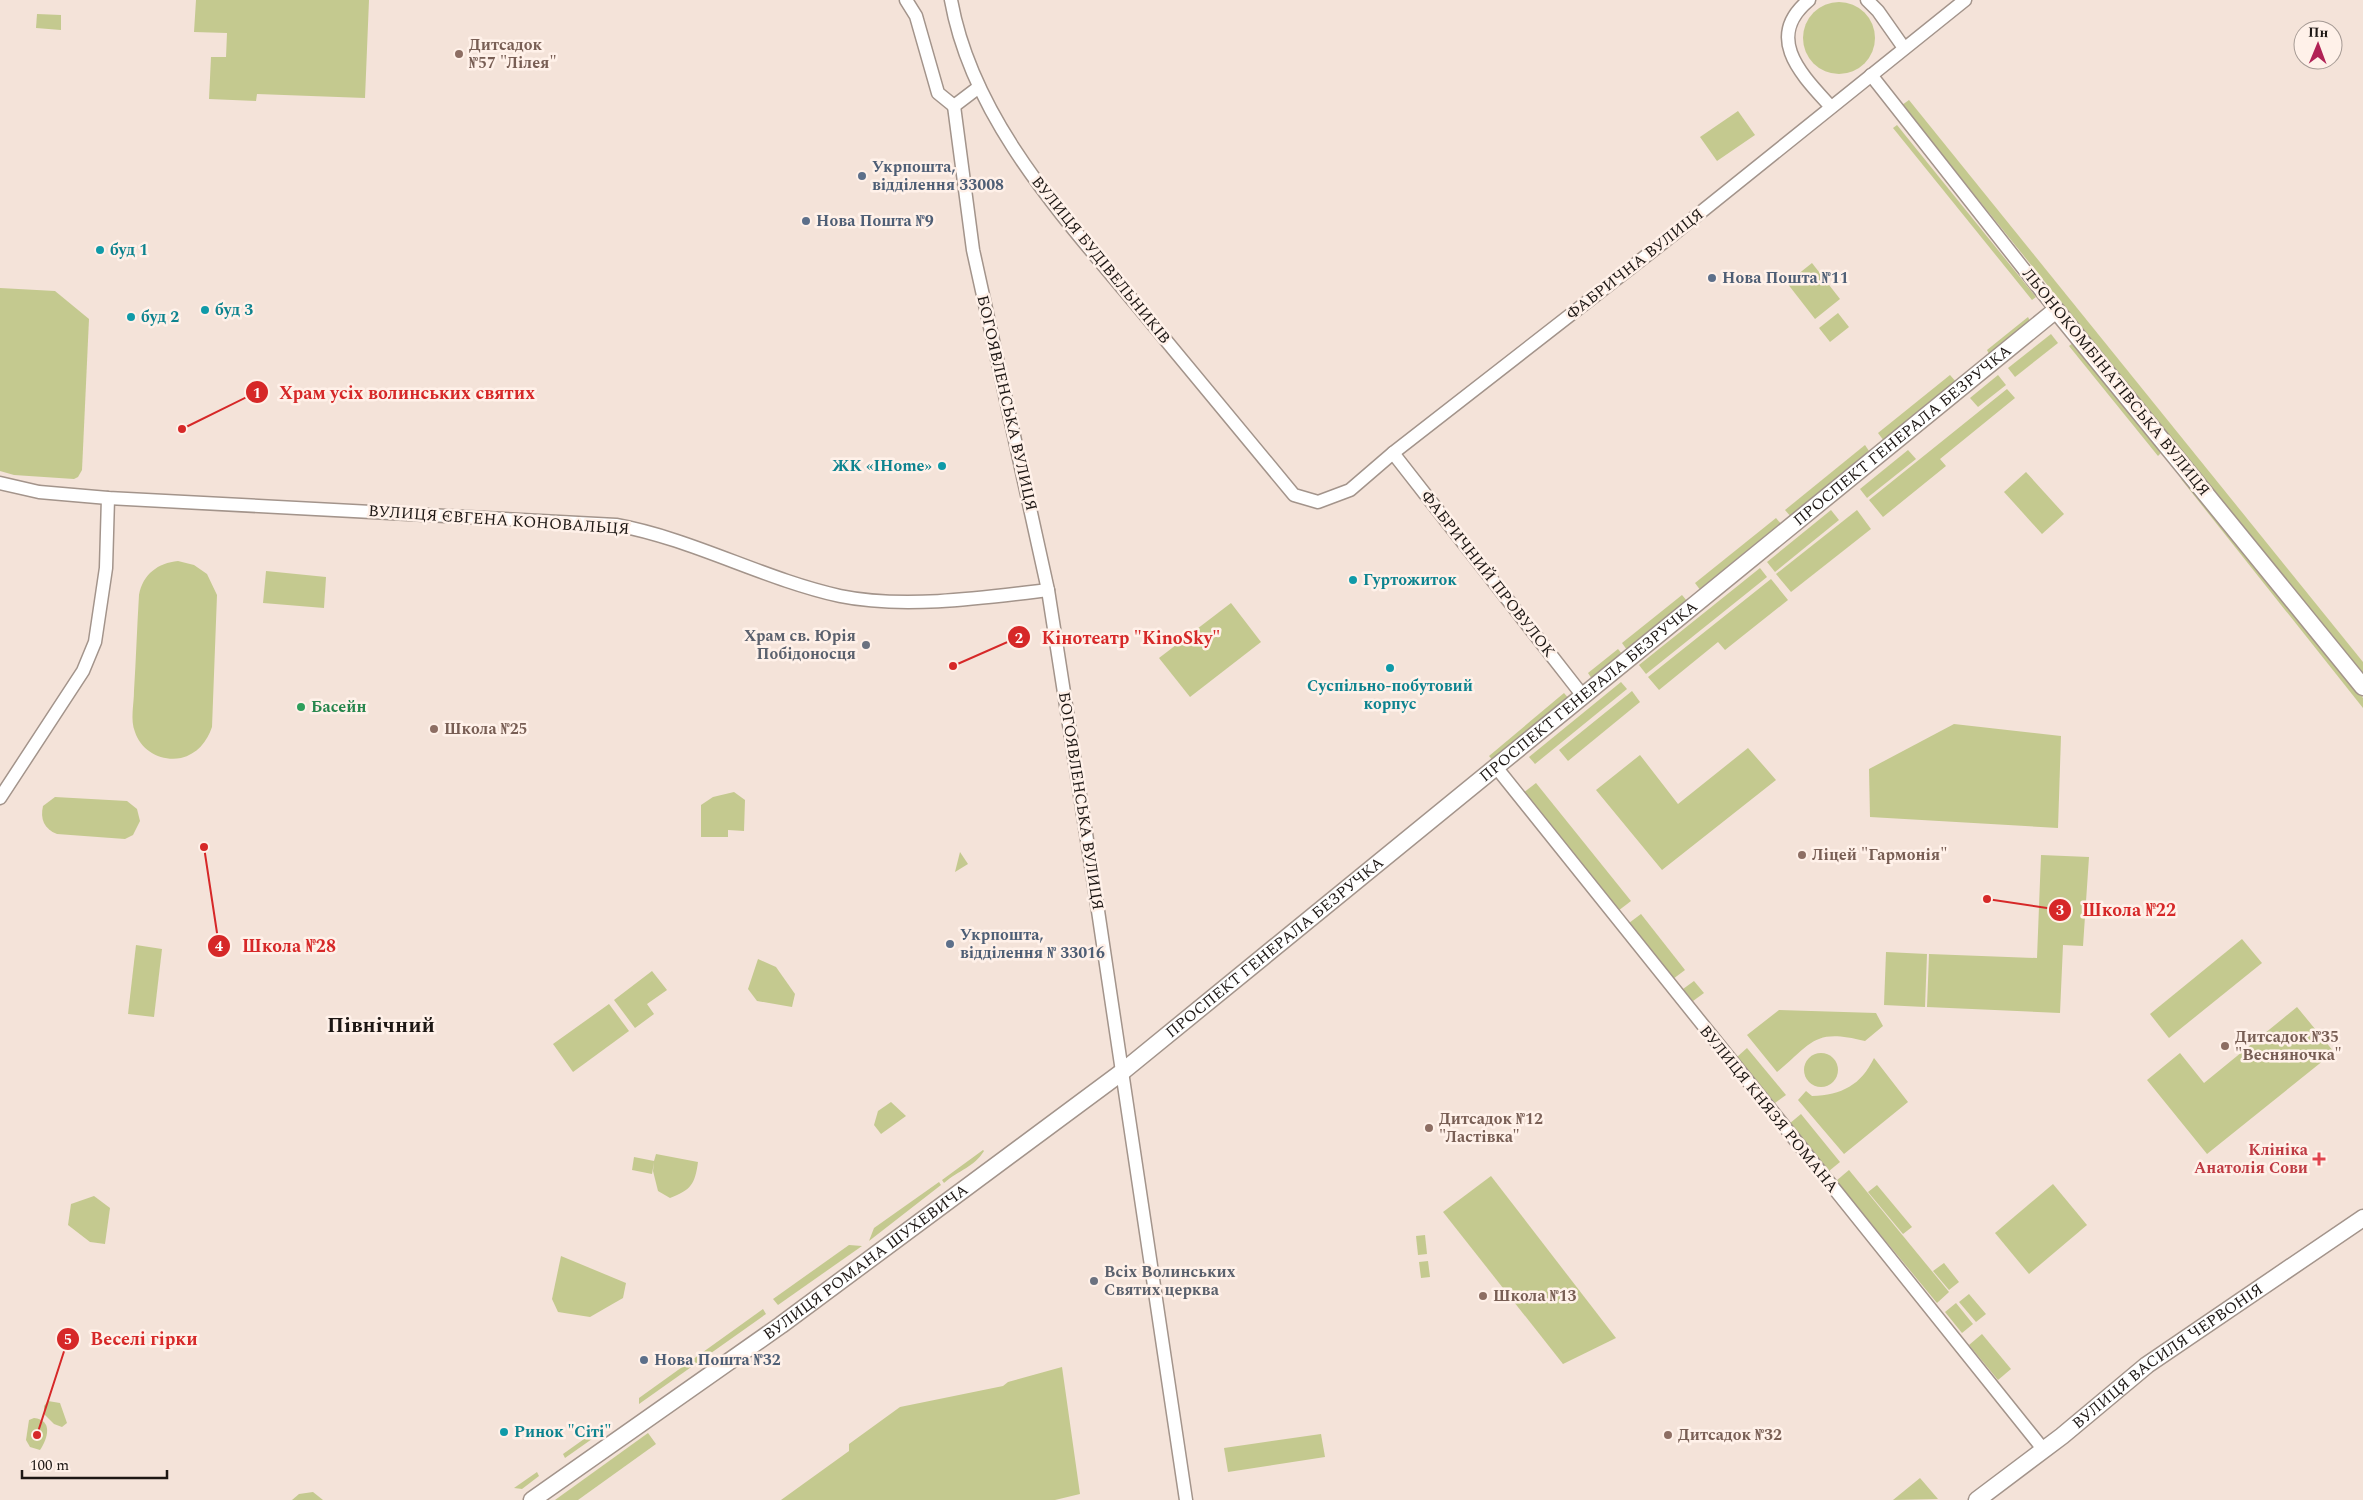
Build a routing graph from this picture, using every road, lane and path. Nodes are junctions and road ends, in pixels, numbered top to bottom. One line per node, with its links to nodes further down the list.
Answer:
1 (906, 0): 9 (street)
2 (950, 0): 8 (street, ВУЛИЦЯ БУДІВЕЛЬНИКІВ)
3 (1809, 0): 10 (street)
4 (1867, 0): 6 (street)
5 (1965, 0): 6 (street, ФАБРИЧНА ВУЛИЦЯ)
6 (1904, 48): 7 (street, ФАБРИЧНА ВУЛИЦЯ)
7 (1871, 75): 10 (street, ФАБРИЧНА ВУЛИЦЯ); 11 (street, ЛЬОНОКОМБІНАТІВСЬКА ВУЛИЦЯ)
8 (980, 87): 9 (street); 14 (street, ВУЛИЦЯ БУДІВЕЛЬНИКІВ)
9 (954, 106): 16 (street, БОГОЯВЛЕНСЬКА ВУЛИЦЯ)
10 (1831, 107): 12 (street, ФАБРИЧНА ВУЛИЦЯ)
11 (2056, 310): 17 (main road, ЛЬОНОКОМБІНАТІВСЬКА ВУЛИЦЯ); 18 (main road, ПРОСПЕКТ ГЕНЕРАЛА БЕЗРУЧКА)
12 (1393, 453): 14 (street, ФАБРИЧНА ВУЛИЦЯ); 18 (street, ФАБРИЧНИЙ ПРОВУЛОК)
13 (0, 483): 15 (street, ВУЛИЦЯ ЄВГЕНА КОНОВАЛЬЦЯ)
14 (1294, 495)
15 (108, 498): 16 (street, ВУЛИЦЯ ЄВГЕНА КОНОВАЛЬЦЯ); 20 (street)
16 (1048, 590): 21 (street, БОГОЯВЛЕНСЬКА ВУЛИЦЯ)
17 (2363, 687)
18 (1583, 696): 19 (main road, ПРОСПЕКТ ГЕНЕРАЛА БЕЗРУЧКА)
19 (1496, 768): 21 (main road, ПРОСПЕКТ ГЕНЕРАЛА БЕЗРУЧКА); 23 (street, ВУЛИЦЯ КНЯЗЯ РОМАНА)
20 (0, 798)
21 (1122, 1072): 24 (main road, ВУЛИЦЯ РОМАНА ШУХЕВИЧА); 25 (street, БОГОЯВЛЕНСЬКА ВУЛИЦЯ)
22 (2363, 1218): 23 (main road, ВУЛИЦЯ ВАСИЛЯ ЧЕРВОНІЯ)
23 (2043, 1450): 26 (main road, ВУЛИЦЯ ВАСИЛЯ ЧЕРВОНІЯ)
24 (532, 1500)
25 (1186, 1500)
26 (1978, 1500)

